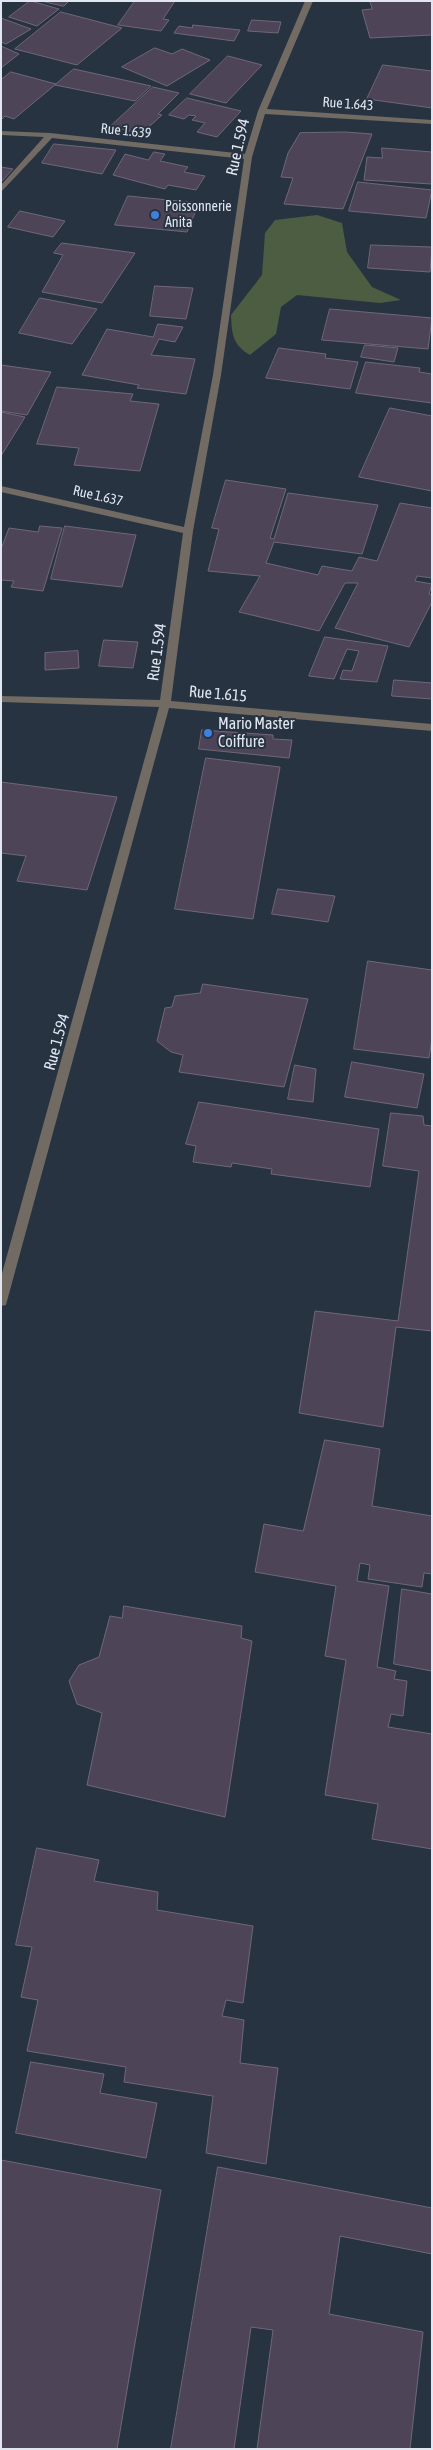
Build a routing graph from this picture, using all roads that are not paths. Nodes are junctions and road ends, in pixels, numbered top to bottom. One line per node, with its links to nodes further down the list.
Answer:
1 (309, 1): 2 (street, Rue 1.594)
2 (262, 111): 3 (street, Rue 1.643); 6 (street, Rue 1.594)
3 (432, 122)
4 (1, 133): 5 (street, Rue 1.639)
5 (50, 135): 6 (street, Rue 1.639); 7 (street)
6 (248, 157): 9 (street, Rue 1.594)
7 (1, 190)
8 (1, 489): 9 (street, Rue 1.637)
9 (188, 531): 11 (street, Rue 1.594)
10 (1, 699): 11 (street, Rue 1.615)
11 (165, 704): 12 (street, Rue 1.615); 13 (street, Rue 1.594)
12 (432, 728)
13 (1, 1301)

